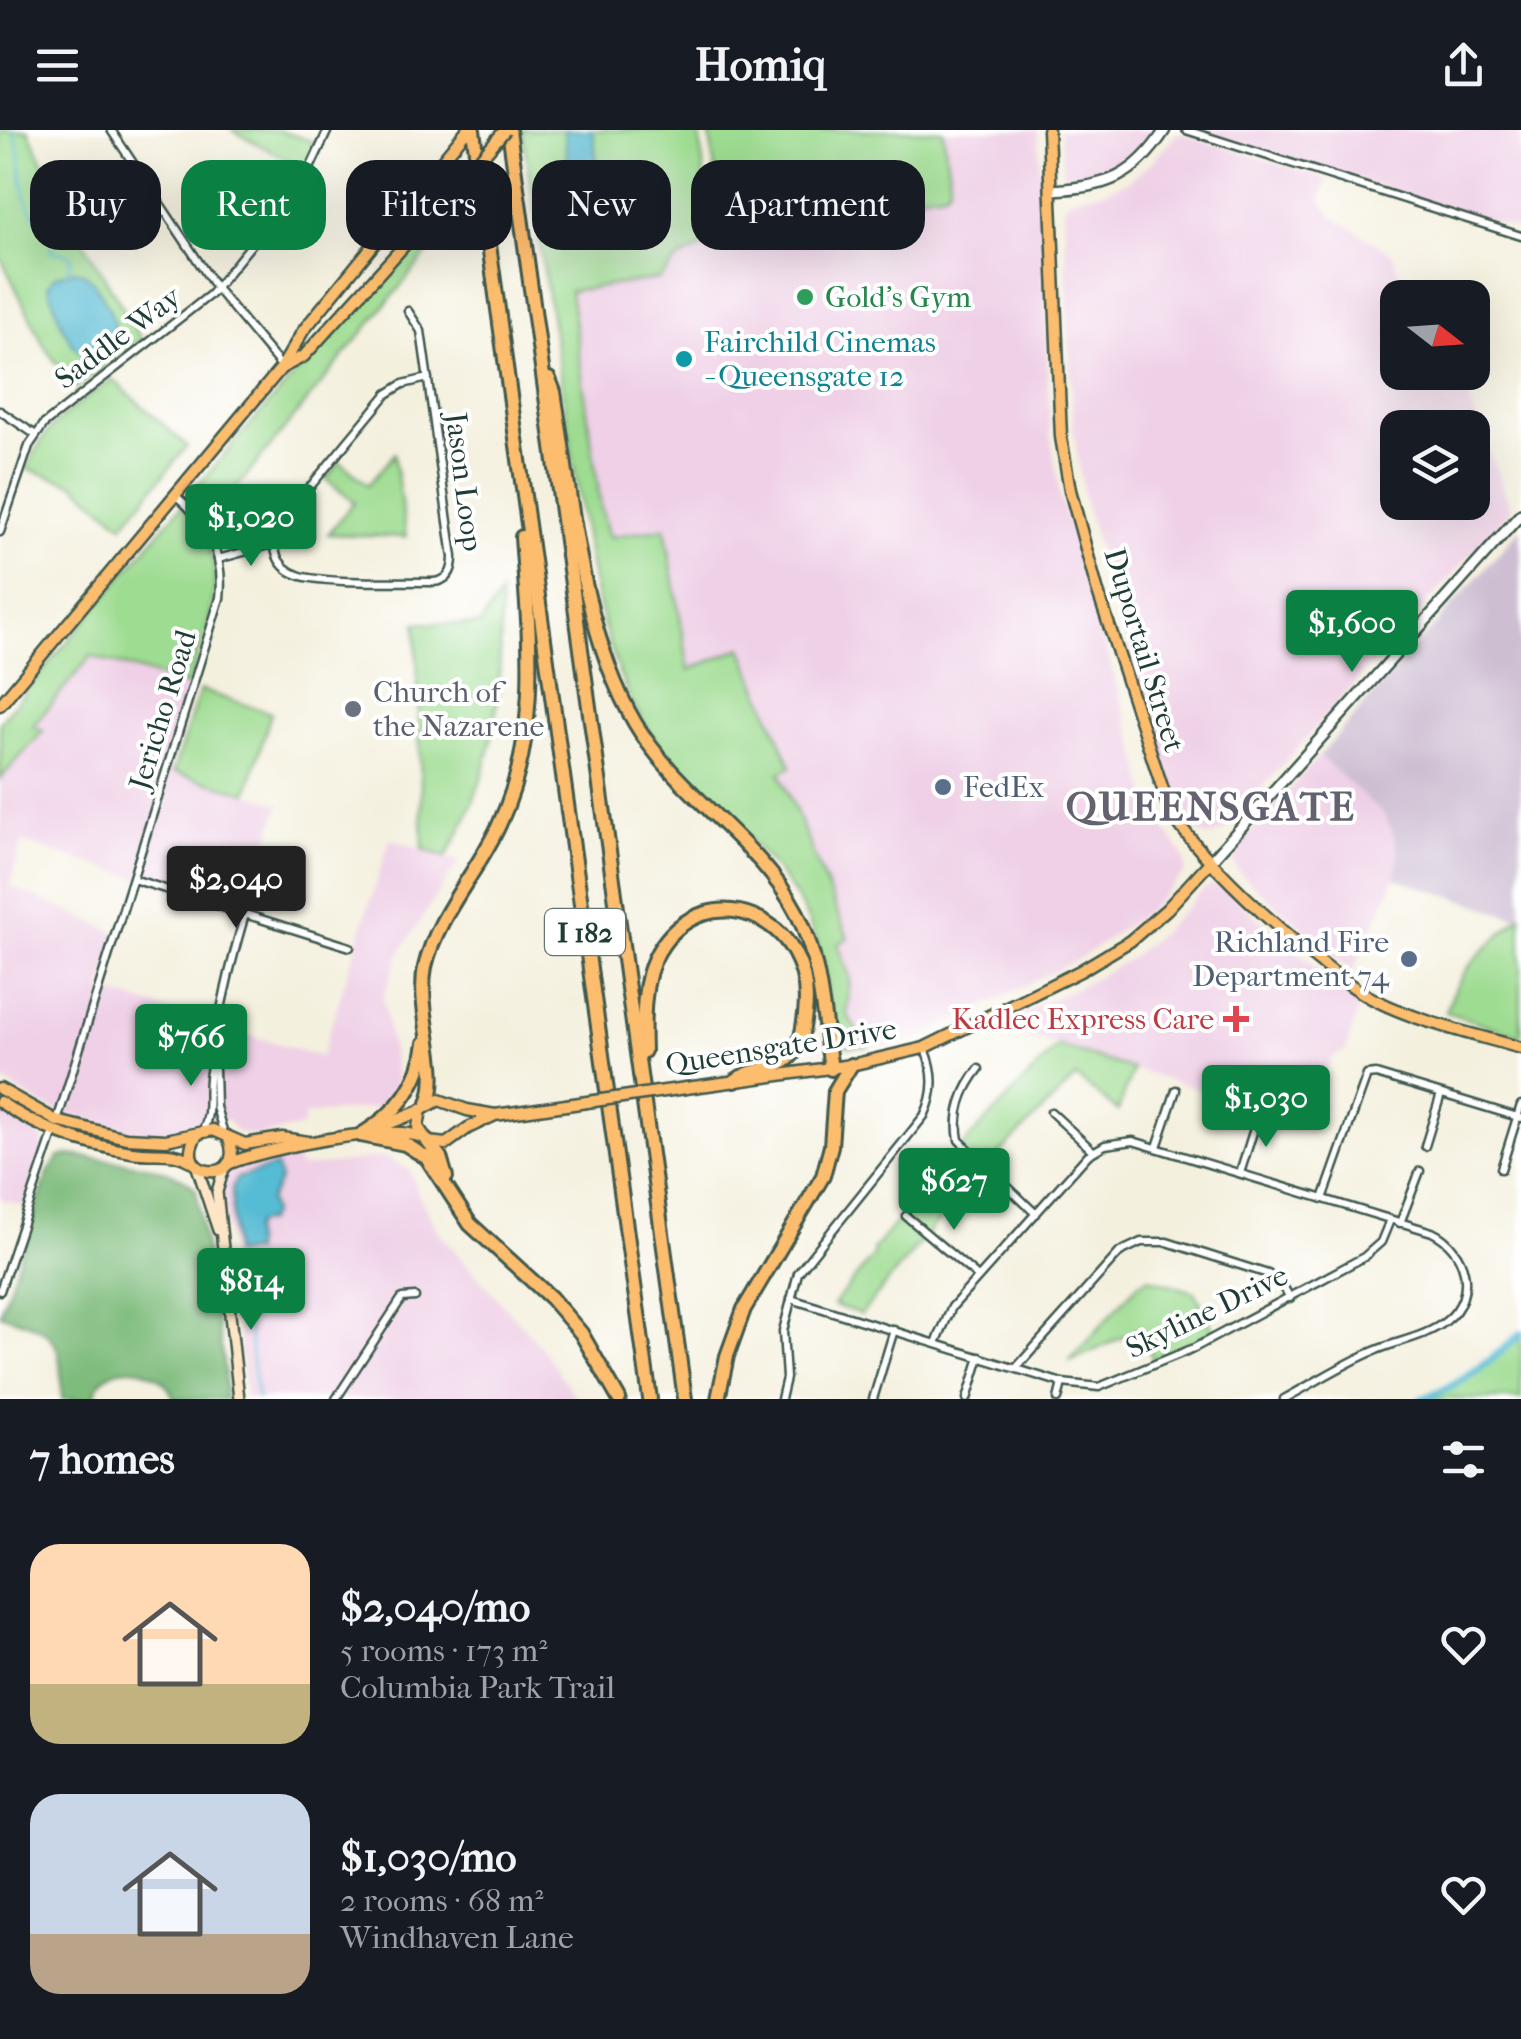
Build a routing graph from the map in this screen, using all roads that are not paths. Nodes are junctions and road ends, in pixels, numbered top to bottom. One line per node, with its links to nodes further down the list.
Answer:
1 (112, 130): 10 (street)
2 (328, 130): 10 (street, Saddle Way)
3 (470, 130): 13 (main road); 17 (highway, I 182)
4 (507, 130): 12 (highway, I 182); 13 (main road, bridge)
5 (1048, 130): 8 (main road, Duportail Street)
6 (1165, 130): 8 (street)
7 (1186, 130): 9 (street)
8 (1052, 190): 24 (main road, Duportail Street)
9 (1521, 236)
10 (216, 288): 13 (street); 16 (street, Saddle Way)
11 (408, 311): 14 (street, Jason Loop)
12 (540, 356): 33 (highway); 50 (highway, I 182)
13 (282, 367): 18 (main road)
14 (428, 378): 21 (street, Jason Loop); 21 (street, Jason Loop)
15 (0, 411): 16 (street)
16 (36, 434): 20 (street, Saddle Way)
17 (520, 465): 28 (highway); 81 (highway, I 182)
18 (174, 495): 22 (street, Jericho Road); 23 (main road)
19 (1521, 514): 24 (street, Queensgate Drive)
20 (0, 532)
21 (273, 544): 22 (street)
22 (218, 559): 25 (street, Jericho Road)
23 (0, 705)
24 (1210, 862): 29 (main road, Queensgate Drive); 30 (main road, Duportail Street)
25 (133, 879): 26 (street); 46 (street, Jericho Road)
26 (244, 914): 27 (street); 31 (street)
27 (350, 947)
28 (426, 1035): 41 (highway); 48 (highway)
29 (924, 1048): 32 (main road, Queensgate Drive); 72 (street)
30 (1521, 1048)
31 (214, 1058): 47 (street); 49 (street)
32 (852, 1066): 33 (main road, Queensgate Drive); 83 (highway)
33 (831, 1069): 35 (main road, Queensgate Drive)
34 (979, 1069): 63 (street)
35 (735, 1082): 43 (main road, Queensgate Drive, bridge); 50 (highway)
36 (0, 1089): 46 (main road)
37 (1176, 1090): 54 (street)
38 (1441, 1094): 45 (street); 53 (street); 61 (street)
39 (0, 1102): 46 (main road)
40 (1521, 1105): 45 (street)
41 (424, 1107): 43 (main road); 48 (main road); 51 (main road)
42 (1051, 1112): 55 (street)
43 (495, 1115): 51 (main road)
44 (1258, 1116): 60 (street)
45 (1519, 1118): 58 (street)
46 (56, 1126): 47 (main road); 56 (main road); 69 (street, Jericho Road)
47 (199, 1134): 49 (main road); 56 (main road)
48 (360, 1135): 51 (main road); 52 (main road); 62 (highway)
49 (226, 1136): 52 (main road); 57 (main road)
50 (649, 1138): 82 (highway, I 182)
51 (426, 1140): 62 (highway)
52 (308, 1142): 57 (main road)
53 (1425, 1146)
54 (1157, 1147): 55 (street); 60 (street)
55 (1093, 1151): 63 (street)
56 (195, 1164): 57 (main road); 67 (main road)
57 (226, 1166): 67 (main road)
58 (1501, 1169)
59 (1420, 1171): 66 (street)
60 (1240, 1173): 61 (street)
61 (1324, 1199): 65 (street)
62 (455, 1204): 80 (highway)
63 (1036, 1214): 68 (street)
64 (906, 1216): 68 (street)
65 (1390, 1220): 66 (street); 71 (street, Skyline Drive)
66 (1400, 1223): 88 (street)
67 (220, 1236): 78 (main road)
68 (978, 1277): 74 (street)
69 (0, 1291)
70 (415, 1297): 79 (street)
71 (1290, 1298): 76 (street); 77 (street, Skyline Drive)
72 (791, 1299): 73 (street, Skyline Drive); 84 (street)
73 (894, 1330): 74 (street, Skyline Drive); 85 (street)
74 (936, 1343): 75 (street, Skyline Drive)
75 (980, 1357): 76 (street, Skyline Drive); 86 (street)
76 (1016, 1368): 77 (street, Skyline Drive)
77 (1062, 1383): 87 (street)
78 (239, 1399)
79 (336, 1399)
80 (618, 1399)
81 (650, 1399)
82 (685, 1399)
83 (718, 1399)
84 (781, 1399)
85 (873, 1399)
86 (966, 1399)
87 (1058, 1399)
88 (1284, 1399)

